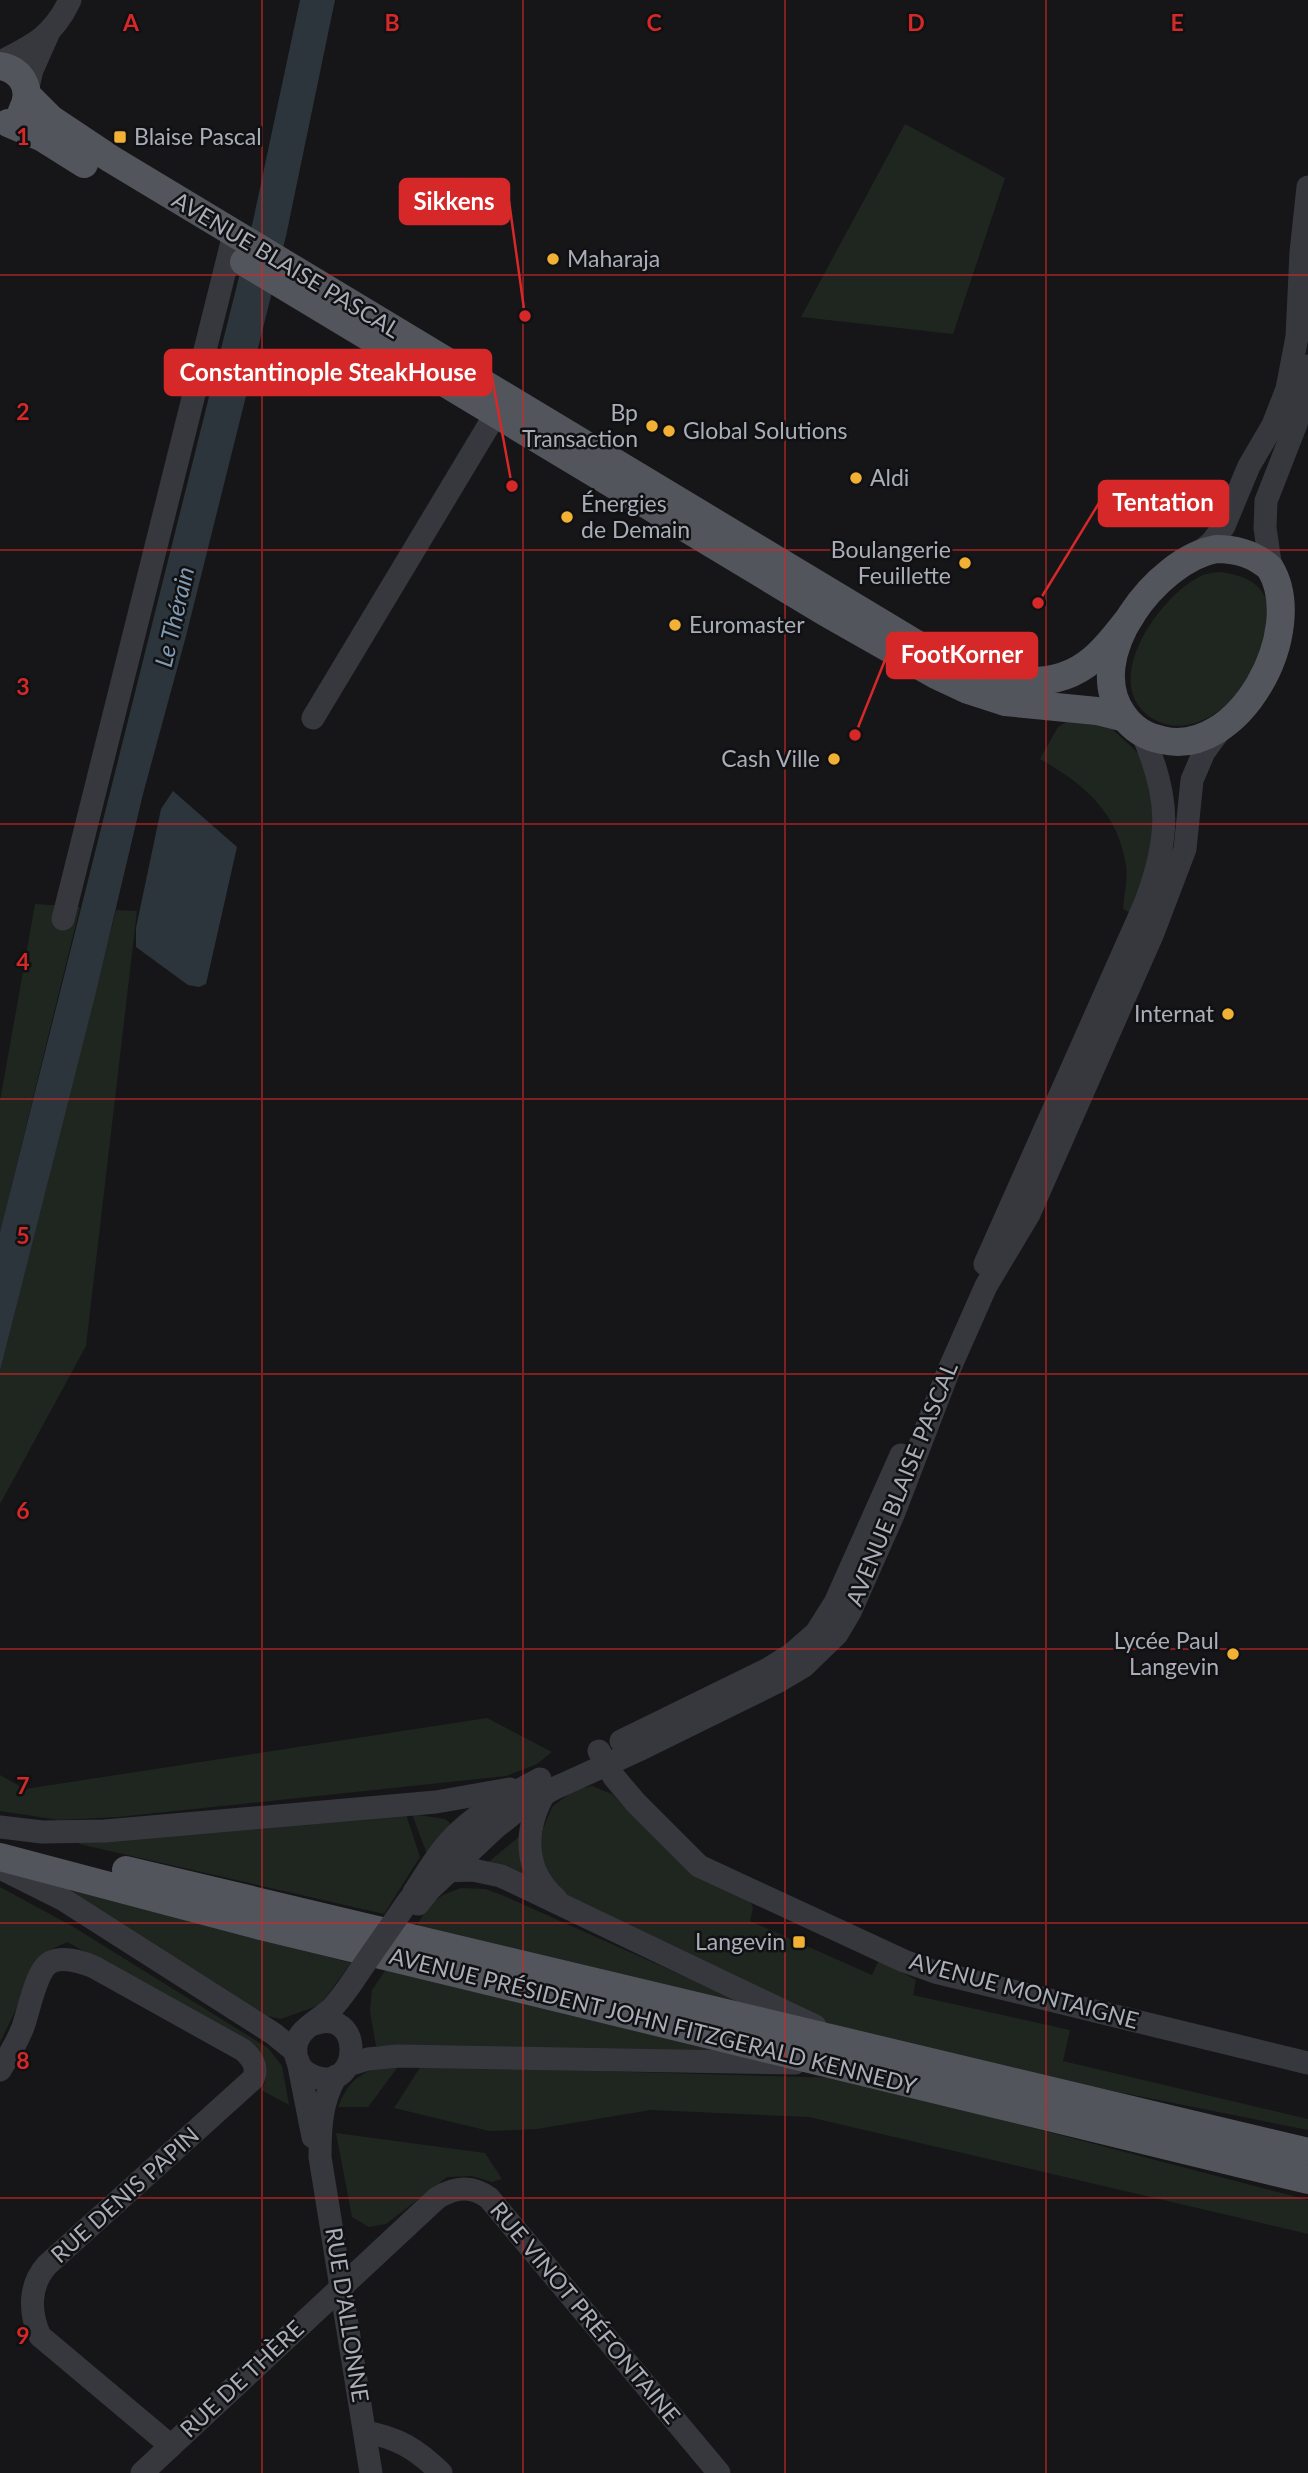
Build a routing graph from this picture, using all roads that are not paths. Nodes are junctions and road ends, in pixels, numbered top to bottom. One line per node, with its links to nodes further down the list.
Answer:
1 (70, 0): 2 (street)
2 (48, 34): 3 (street); 4 (street)
3 (0, 64): 4 (main road, AVENUE BLAISE PASCAL)
4 (27, 93): 5 (main road, AVENUE BLAISE PASCAL); 7 (main road, AVENUE BLAISE PASCAL)
5 (4, 124): 7 (main road, AVENUE BLAISE PASCAL)
6 (1308, 187): 10 (street)
7 (235, 245): 9 (main road, AVENUE BLAISE PASCAL); 18 (street)
8 (1308, 366): 11 (street)
9 (501, 405): 12 (main road, AVENUE BLAISE PASCAL); 15 (street); 16 (main road, AVENUE BLAISE PASCAL)
10 (1198, 554): 11 (main road, AVENUE BLAISE PASCAL); 12 (main road, AVENUE BLAISE PASCAL)
11 (1289, 585): 14 (main road, AVENUE BLAISE PASCAL)
12 (1131, 616): 16 (main road, AVENUE BLAISE PASCAL)
13 (1299, 650): 14 (main road)
14 (1276, 676): 17 (main road, AVENUE BLAISE PASCAL)
15 (313, 718)
16 (1134, 726): 17 (main road, AVENUE BLAISE PASCAL); 19 (street, AVENUE BLAISE PASCAL)
17 (1219, 733): 19 (street, AVENUE BLAISE PASCAL)
18 (62, 919)
19 (603, 1758): 20 (street, AVENUE BLAISE PASCAL); 36 (street, AVENUE MONTAIGNE)
20 (540, 1788): 21 (street); 23 (street, AVENUE BLAISE PASCAL); 26 (street, AVENUE BLAISE PASCAL); 30 (street)
21 (436, 1802): 22 (street); 23 (street)
22 (0, 1826)
23 (464, 1827): 26 (street); 28 (street, AVENUE BLAISE PASCAL)
24 (0, 1840): 34 (main road, AVENUE PRÉSIDENT JOHN FITZGERALD KENNEDY)
25 (0, 1857): 37 (main road, AVENUE PRÉSIDENT JOHN FITZGERALD KENNEDY)
26 (454, 1867): 28 (street); 29 (street, AVENUE BLAISE PASCAL); 30 (street)
27 (0, 1868): 35 (street)
28 (425, 1877): 29 (street, AVENUE BLAISE PASCAL)
29 (414, 1902): 31 (street, AVENUE BLAISE PASCAL)
30 (564, 1906): 34 (street)
31 (364, 1974): 32 (street, AVENUE BLAISE PASCAL); 33 (street, AVENUE BLAISE PASCAL)
32 (311, 2025): 33 (street); 35 (street)
33 (349, 2037): 39 (street)
34 (877, 2049): 40 (main road, AVENUE PRÉSIDENT JOHN FITZGERALD KENNEDY)
35 (297, 2056): 39 (street); 43 (street, RUE D'ALLONNE)
36 (1308, 2063)
37 (828, 2064): 39 (street); 44 (main road, AVENUE PRÉSIDENT JOHN FITZGERALD KENNEDY)
38 (0, 2070): 47 (street, RUE DENIS PAPIN)
39 (342, 2071): 43 (street, RUE D'ALLONNE)
40 (1229, 2133): 41 (main road); 42 (main road, AVENUE PRÉSIDENT JOHN FITZGERALD KENNEDY)
41 (1308, 2142)
42 (1308, 2152)
43 (320, 2157): 45 (street, RUE D'ALLONNE)
44 (1308, 2182)
45 (343, 2286): 46 (street, RUE D'ALLONNE); 47 (street, RUE DE THÈRE); 51 (street, RUE VINOT PRÉFONTAINE)
46 (365, 2432): 49 (street, RUE D'ALLONNE); 50 (street)
47 (171, 2446): 48 (street, RUE DE THÈRE)
48 (142, 2473)
49 (371, 2473)
50 (441, 2473)
51 (719, 2473)

